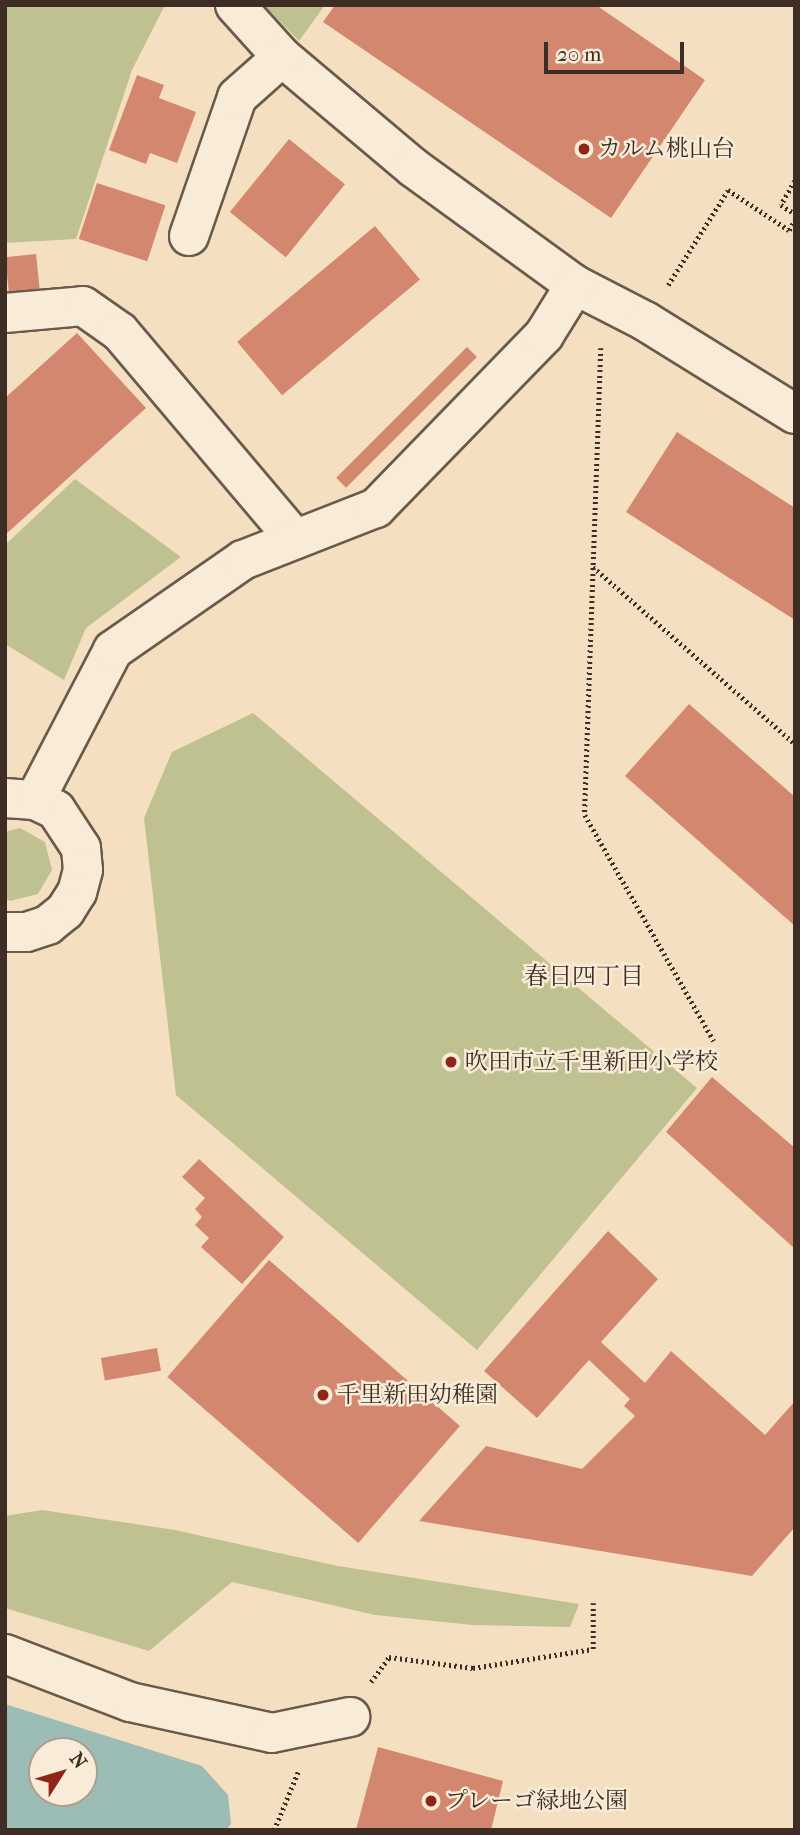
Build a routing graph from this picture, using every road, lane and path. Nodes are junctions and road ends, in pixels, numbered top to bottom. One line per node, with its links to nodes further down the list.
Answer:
1 (235, 5): 2 (street)
2 (282, 57): 6 (street); 8 (street)
3 (795, 181): 4 (path)
4 (795, 214)
5 (795, 220): 7 (path)
6 (189, 236)
7 (668, 284)
8 (575, 285): 11 (street); 12 (street)
9 (5, 313): 12 (street)
10 (601, 343): 13 (path)
11 (795, 414)
12 (295, 539): 15 (street)
13 (593, 566): 14 (path); 17 (path)
14 (795, 744)
15 (20, 799): 16 (street)
16 (5, 932)
17 (714, 1041)
18 (593, 1603): 20 (path)
19 (5, 1654): 20 (street)
20 (345, 1711): 21 (path)
21 (274, 1830)

